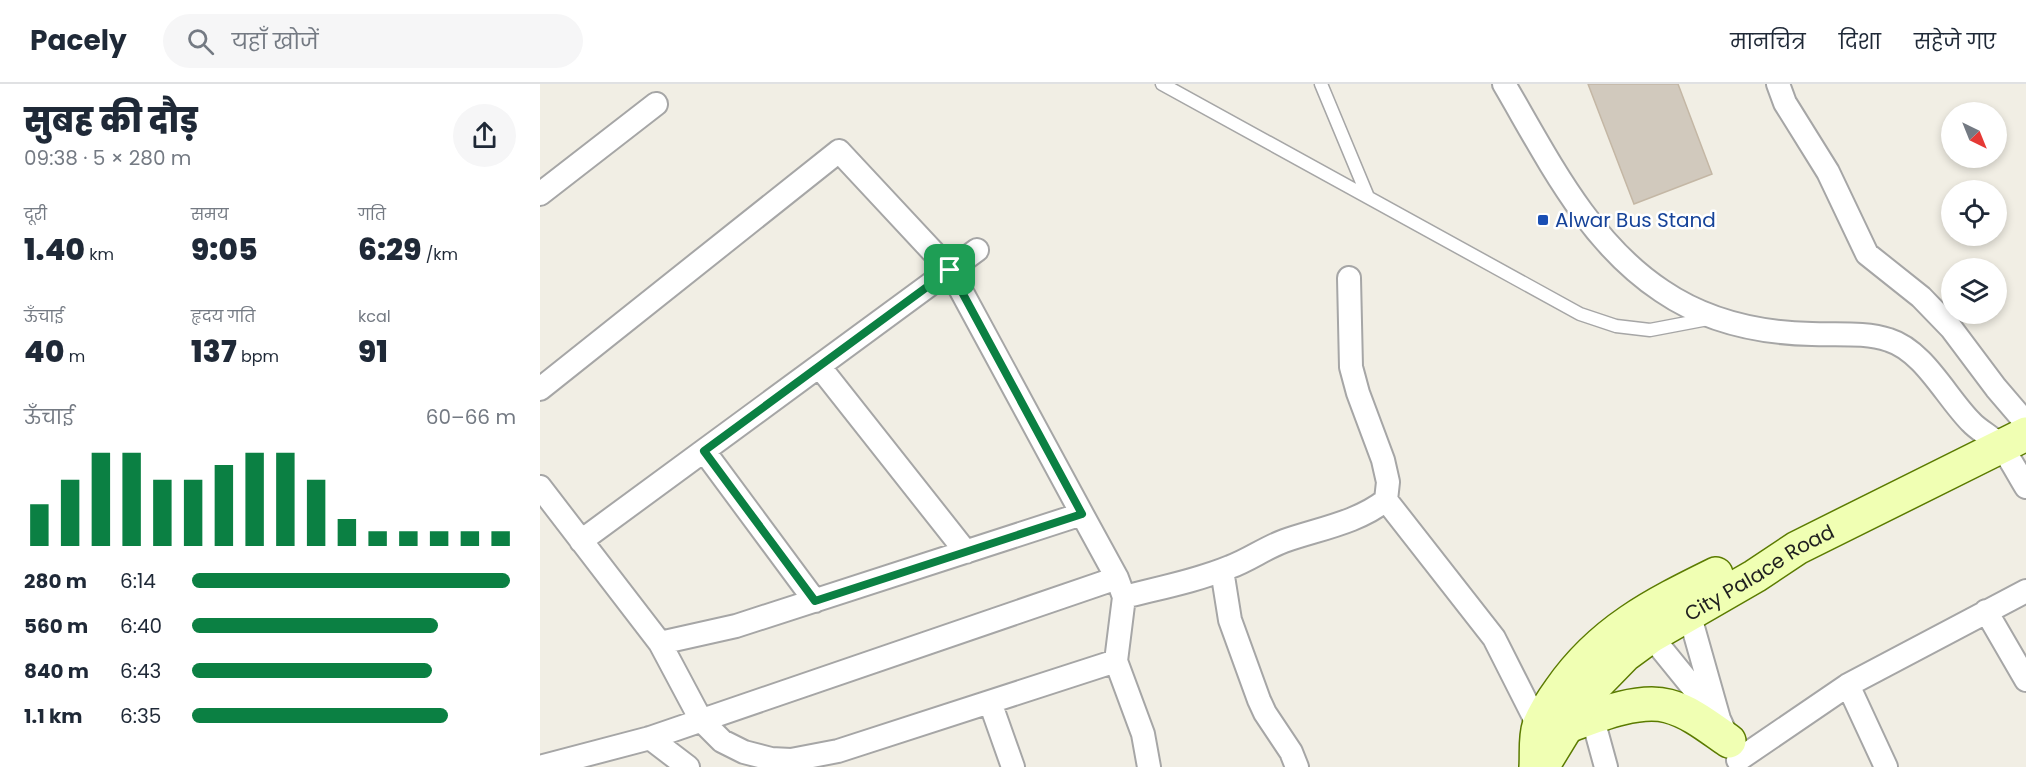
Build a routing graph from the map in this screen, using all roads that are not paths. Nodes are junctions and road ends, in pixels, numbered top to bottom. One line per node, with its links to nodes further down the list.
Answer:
1 (1321, 84): 7 (lane)
2 (1504, 84): 11 (street)
3 (1778, 84): 14 (street)
4 (1166, 85): 7 (lane)
5 (656, 104): 6 (street)
6 (540, 194)
7 (1368, 197): 11 (lane)
8 (977, 250): 9 (street)
9 (950, 270): 12 (street); 13 (street); 20 (street)
10 (1349, 278): 19 (street)
11 (1715, 317): 15 (street)
12 (819, 366): 16 (street); 22 (street)
13 (540, 389)
14 (2026, 423)
15 (2013, 440): 18 (street); 27 (street, City Palace Road)
16 (704, 451): 21 (street); 26 (street)
17 (540, 487): 21 (street)
18 (2026, 487)
19 (1386, 500): 23 (street); 36 (street)
20 (1082, 514): 22 (street); 24 (street)
21 (581, 541): 30 (street)
22 (966, 552): 26 (street)
23 (1222, 570): 24 (street); 43 (street)
24 (1120, 587): 31 (street); 35 (street)
25 (2026, 591): 28 (street)
26 (815, 601): 30 (street)
27 (1683, 603): 29 (street, City Palace Road); 38 (street)
28 (1986, 611): 32 (street); 33 (street)
29 (1644, 627): 36 (street, City Palace Road); 36 (street); 38 (street)
30 (660, 643): 35 (street)
31 (1116, 661): 34 (street); 42 (street)
32 (2026, 680)
33 (1848, 684): 38 (street); 45 (street)
34 (990, 702): 35 (street); 41 (street)
35 (701, 720): 37 (street)
36 (1560, 735): 38 (street); 44 (street)
37 (650, 738): 39 (street); 40 (street)
38 (1732, 747)
39 (540, 767)
40 (688, 767)
41 (1013, 767)
42 (1149, 767)
43 (1297, 767)
44 (1606, 767)
45 (1886, 767)

